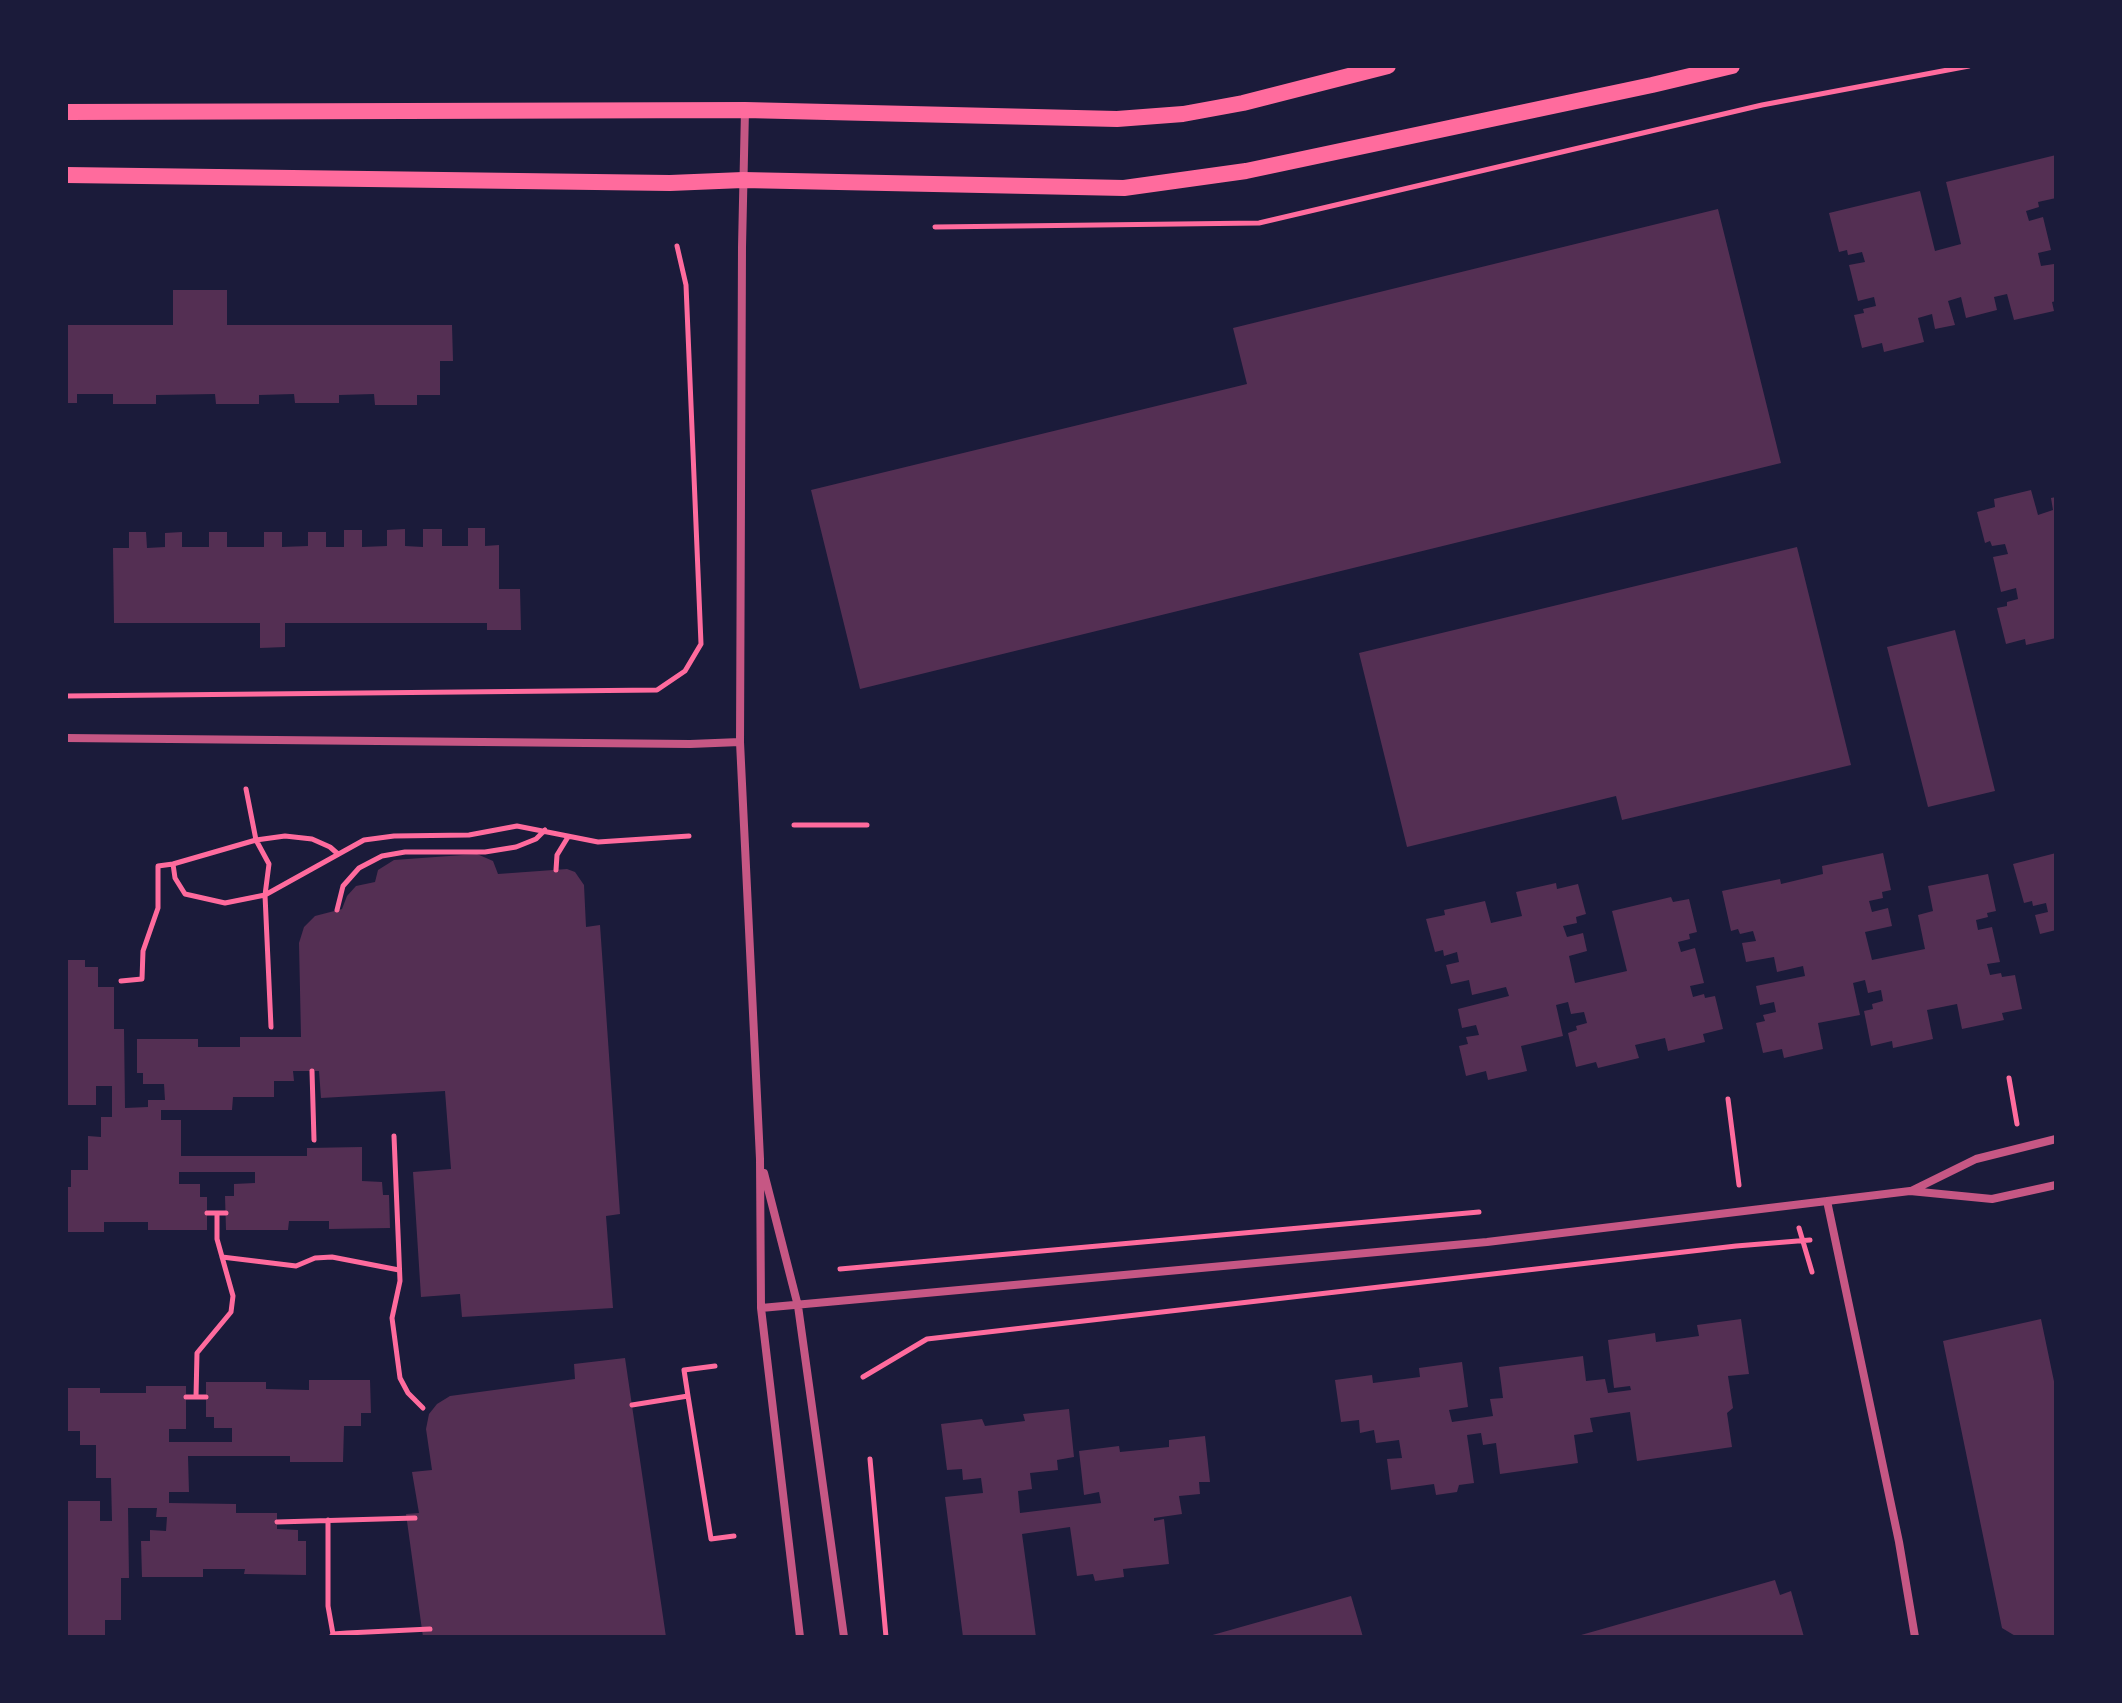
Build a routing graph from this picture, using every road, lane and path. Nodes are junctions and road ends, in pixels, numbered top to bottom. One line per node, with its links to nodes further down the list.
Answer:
1 (1388, 66): 4 (main road)
2 (1969, 66): 8 (path)
3 (1721, 67): 7 (main road)
4 (745, 110): 5 (main road); 7 (street)
5 (66, 112)
6 (66, 175): 7 (main road)
7 (743, 180): 12 (street)
8 (935, 227)
9 (677, 246): 10 (path)
10 (66, 696)
11 (66, 738): 12 (street)
12 (740, 742): 34 (street)
13 (246, 789): 19 (path)
14 (794, 825): 15 (path)
15 (867, 825)
16 (545, 830): 18 (path); 20 (path); 24 (path)
17 (689, 836): 18 (path)
18 (568, 837): 22 (path)
19 (256, 840): 20 (path); 21 (path); 23 (path)
20 (338, 854): 23 (path)
21 (173, 864): 23 (path); 25 (path)
22 (556, 870)
23 (265, 895): 26 (path)
24 (337, 910)
25 (121, 981)
26 (271, 1027)
27 (312, 1071): 33 (path)
28 (2009, 1078): 30 (path)
29 (1728, 1099): 35 (path)
30 (2014, 1107)
31 (394, 1136): 46 (path)
32 (2056, 1139): 37 (street)
33 (314, 1140)
34 (760, 1159): 47 (street); 48 (street)
35 (1739, 1185)
36 (2056, 1185): 37 (street)
37 (1910, 1191): 38 (street)
38 (1827, 1201): 43 (street); 47 (street)
39 (1479, 1212): 45 (path)
40 (207, 1213): 41 (path)
41 (217, 1213): 42 (path); 44 (path)
42 (226, 1213)
43 (1834, 1237): 50 (path); 67 (street)
44 (222, 1257): 46 (path); 53 (path)
45 (840, 1269)
46 (399, 1270): 56 (path)
47 (798, 1306): 48 (street); 65 (street)
48 (761, 1308): 64 (street)
49 (715, 1366): 51 (path)
50 (863, 1377)
51 (688, 1396): 55 (path); 61 (path)
52 (186, 1397): 53 (path)
53 (196, 1397): 54 (path)
54 (206, 1397)
55 (632, 1405)
56 (423, 1408)
57 (870, 1459): 66 (path)
58 (415, 1518): 59 (path)
59 (328, 1520): 60 (path); 63 (path)
60 (277, 1522)
61 (734, 1536)
62 (430, 1629): 63 (path)
63 (332, 1636)
64 (800, 1637)
65 (844, 1637)
66 (886, 1637)
67 (1915, 1637)

